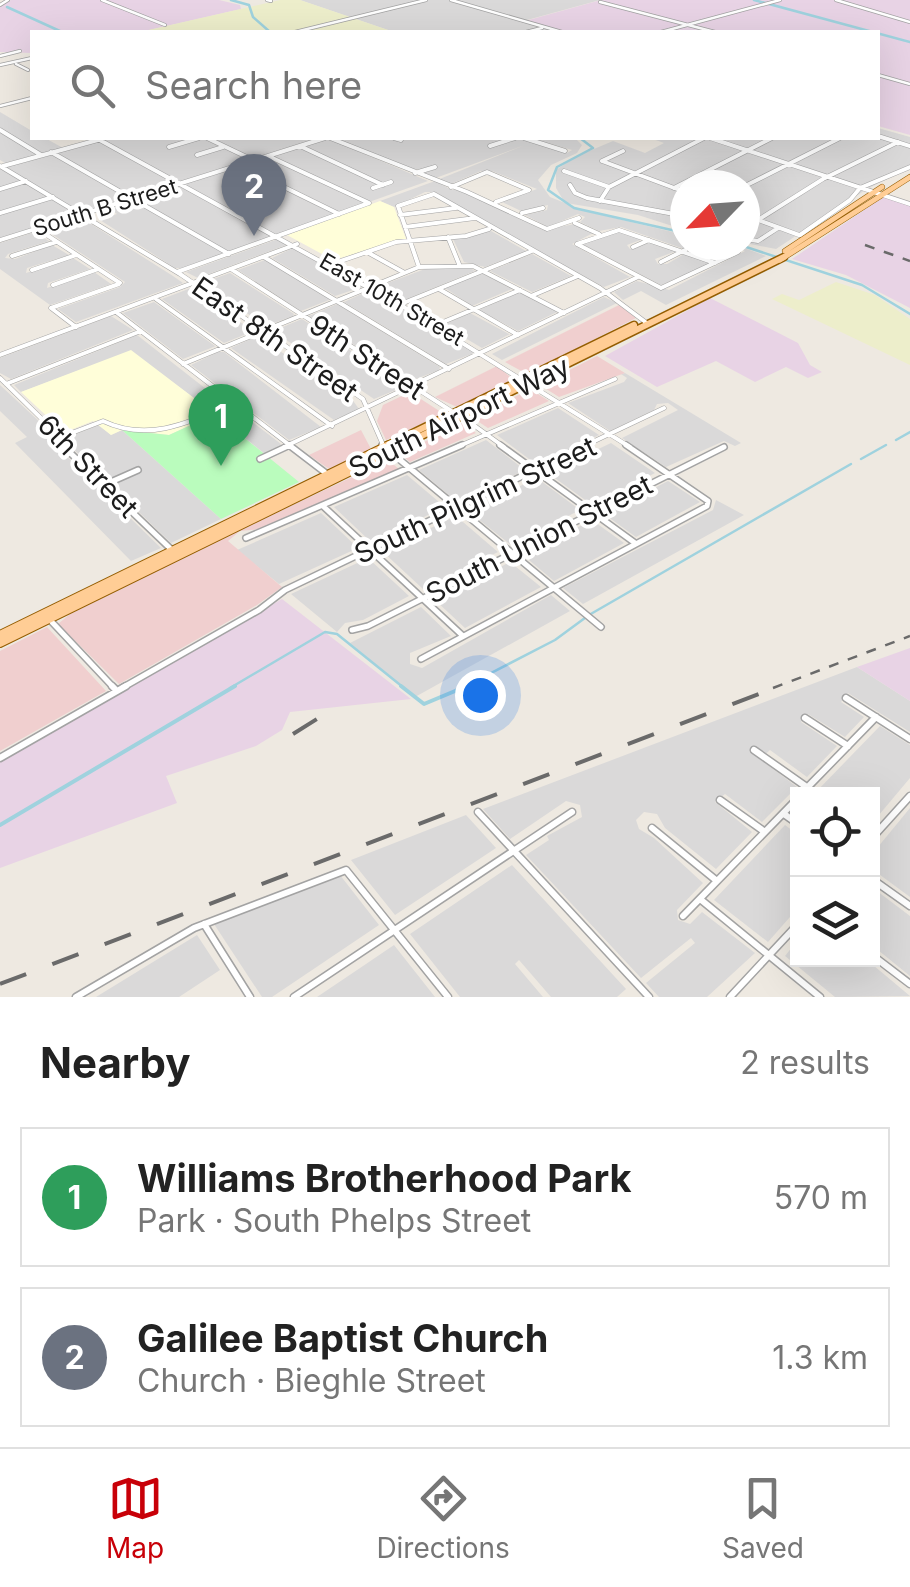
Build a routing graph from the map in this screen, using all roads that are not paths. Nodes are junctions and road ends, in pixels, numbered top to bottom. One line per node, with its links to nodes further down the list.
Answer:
1 (8, 0): 8 (street)
2 (102, 0): 10 (street)
3 (426, 0): 13 (street)
4 (451, 0): 12 (street)
5 (780, 0): 11 (street)
6 (836, 0): 9 (street)
7 (600, 2): 11 (street)
8 (0, 5)
9 (910, 22)
10 (166, 25)
11 (686, 25): 16 (street); 17 (street)
12 (543, 27): 14 (street); 15 (street)
13 (303, 30)
14 (533, 30)
15 (554, 30)
16 (668, 30)
17 (707, 30)
18 (20, 51): 19 (street)
19 (0, 56)
20 (30, 58): 21 (street)
21 (13, 62): 22 (street); 23 (street)
22 (0, 65)
23 (28, 70)
24 (880, 76): 25 (street)
25 (910, 84)
26 (30, 98): 27 (street)
27 (0, 106)
28 (0, 130): 51 (street)
29 (880, 137): 41 (street)
30 (98, 140): 50 (street); 68 (street, East 10th Street)
31 (193, 140): 46 (street)
32 (211, 140): 42 (street)
33 (320, 140): 43 (street, South B Street)
34 (333, 140): 62 (street)
35 (509, 140): 44 (street)
36 (530, 140): 48 (street)
37 (703, 140): 63 (street)
38 (714, 140): 47 (street)
39 (767, 140): 47 (street)
40 (835, 140): 55 (street)
41 (898, 142): 45 (street); 65 (street)
42 (225, 146): 52 (street); 54 (street)
43 (298, 146): 53 (street, South B Street); 69 (street)
44 (490, 146)
45 (910, 146)
46 (170, 148)
47 (745, 149): 55 (street); 59 (street)
48 (565, 151)
49 (623, 151): 63 (street)
50 (52, 152): 51 (street); 79 (street)
51 (42, 155): 57 (street)
52 (197, 155)
53 (268, 156): 54 (street, South B Street); 90 (street)
54 (254, 160): 56 (street, South B Street)
55 (784, 162): 64 (street); 65 (street)
56 (238, 165): 68 (street, South B Street); 90 (street)
57 (1, 166): 66 (street, East 8th Street)
58 (434, 166): 62 (street)
59 (707, 170)
60 (564, 171): 72 (street)
61 (910, 172): 75 (street); 77 (main road, South Airport Way)
62 (415, 174): 71 (street)
63 (635, 174): 72 (street); 73 (street)
64 (760, 177)
65 (827, 177): 75 (street); 94 (street)
66 (27, 181): 76 (street); 78 (street, East 8th Street)
67 (391, 182): 69 (street)
68 (180, 183): 79 (street, South B Street); 101 (street, East 10th Street)
69 (384, 184): 74 (street)
70 (570, 185): 81 (street)
71 (451, 187): 82 (street); 82 (street)
72 (609, 187): 81 (street)
73 (670, 187)
74 (372, 188)
75 (860, 188): 77 (street); 103 (street)
76 (0, 189)
77 (876, 193): 83 (street); 103 (main road, South Airport Way); 118 (main road, South Airport Way)
78 (53, 197): 87 (street); 89 (street, East 8th Street)
79 (132, 198): 89 (street, South B Street); 114 (street)
80 (645, 200): 84 (street)
81 (600, 201): 84 (street)
82 (496, 202): 91 (street)
83 (910, 204)
84 (641, 207): 88 (street)
85 (458, 208): 92 (street); 92 (street); 93 (street)
86 (543, 208): 91 (street)
87 (0, 213)
88 (670, 213)
89 (81, 214): 97 (street, South B Street); 131 (street, East 8th Street)
90 (339, 214): 101 (street)
91 (520, 214): 100 (street)
92 (400, 215): 96 (street)
93 (475, 218): 96 (street); 99 (street)
94 (760, 219)
95 (760, 221): 98 (street)
96 (405, 227): 105 (street)
97 (36, 228): 104 (street, South B Street); 108 (street)
98 (778, 228): 103 (street); 107 (street)
99 (492, 229): 102 (street); 112 (street)
100 (599, 234): 106 (street); 134 (street)
101 (278, 236): 109 (street, East 10th Street); 114 (street)
102 (448, 237): 105 (street); 122 (street)
103 (803, 237): 118 (main road, South Airport Way)
104 (0, 240)
105 (410, 240): 113 (street); 126 (street)
106 (650, 240): 110 (street); 111 (street)
107 (760, 240)
108 (56, 242): 115 (street); 116 (street)
109 (298, 244): 117 (street); 124 (street, East 10th Street)
110 (670, 246)
111 (633, 247)
112 (533, 251): 130 (street); 133 (street)
113 (366, 252): 124 (street); 132 (street)
114 (229, 254): 131 (street)
115 (76, 255): 127 (street); 129 (street)
116 (12, 256)
117 (264, 257): 128 (street); 143 (street)
118 (780, 257): 149 (main road, South Airport Way)
119 (670, 258): 123 (street)
120 (709, 260): 125 (street)
121 (725, 260): 125 (street)
122 (458, 262): 126 (street); 130 (street)
123 (661, 262)
124 (332, 264): 137 (street, East 10th Street)
125 (718, 264): 134 (street)
126 (420, 267): 132 (street)
127 (98, 269): 136 (street); 151 (street)
128 (231, 269): 135 (street); 148 (street, 9th Street)
129 (32, 270)
130 (483, 271): 138 (street); 139 (street)
131 (178, 272): 135 (street, East 8th Street)
132 (406, 273): 137 (street)
133 (578, 276): 140 (street); 141 (street)
134 (638, 278): 140 (street)
135 (194, 283): 142 (street); 153 (street, East 8th Street)
136 (53, 284)
137 (370, 286): 143 (street); 144 (street, East 10th Street)
138 (438, 289): 144 (street); 145 (street)
139 (520, 290): 141 (street); 145 (street)
140 (606, 292): 147 (street); 149 (street)
141 (531, 296): 147 (street)
142 (154, 298): 146 (street); 155 (street)
143 (336, 300): 148 (street); 159 (street)
144 (400, 304): 150 (street, East 10th Street)
145 (471, 310): 150 (street); 154 (street)
146 (116, 312): 151 (street); 152 (street)
147 (564, 313): 154 (street)
148 (302, 315): 153 (street); 163 (street, 9th Street)
149 (645, 322): 162 (main road, South Airport Way)
150 (436, 325): 156 (street, East 10th Street)
151 (76, 327): 157 (street)
152 (141, 331): 158 (street); 161 (street)
153 (264, 331): 155 (street); 166 (street, East 8th Street)
154 (518, 336): 156 (street)
155 (223, 347): 158 (street); 169 (street)
156 (483, 352): 159 (street); 162 (street, East 10th Street)
157 (0, 355)
158 (183, 364): 165 (street)
159 (448, 369): 163 (street)
160 (615, 379): 164 (street)
161 (3, 381): 172 (street, 6th Street)
162 (526, 381): 164 (street, East 10th Street); 168 (main road, South Airport Way)
163 (413, 386): 166 (street); 168 (street, 9th Street)
164 (558, 402): 170 (street); 171 (street, East 10th Street)
165 (234, 403): 172 (street); 173 (street)
166 (370, 407): 169 (street); 175 (street, East 8th Street)
167 (664, 408): 171 (street, South Pilgrim Street)
168 (457, 414): 170 (street, 9th Street); 175 (main road, South Airport Way)
169 (332, 426): 173 (street)
170 (486, 434): 177 (street); 179 (street, 9th Street)
171 (610, 437): 179 (street, South Pilgrim Street); 181 (street, East 10th Street)
172 (56, 439): 182 (street, 6th Street)
173 (290, 446): 176 (street); 180 (street)
174 (724, 446): 181 (street, South Union Street)
175 (386, 450): 177 (street); 180 (main road, South Airport Way); 189 (main road, South Airport Way)
176 (260, 459)
177 (408, 469): 183 (street); 184 (street)
178 (138, 470): 182 (street)
179 (537, 471): 184 (street, South Pilgrim Street); 185 (street, 9th Street)
180 (327, 474): 189 (main road, South Airport Way)
181 (667, 474): 185 (street, South Union Street); 187 (street, East 10th Street)
182 (104, 485): 189 (street, 6th Street)
183 (324, 507): 186 (street); 188 (street)
184 (457, 509): 188 (street, South Pilgrim Street); 190 (street)
185 (592, 512): 187 (street, 9th Street); 190 (street, South Union Street)
186 (246, 538)
187 (636, 543): 191 (street)
188 (370, 550): 192 (street); 200 (street, South Pilgrim Street)
189 (174, 552): 193 (main road, South Airport Way); 196 (main road, South Airport Way)
190 (511, 553): 191 (street); 192 (street, South Union Street)
191 (553, 588): 194 (street); 197 (street)
192 (422, 599): 195 (street, South Union Street); 197 (street)
193 (49, 619): 198 (main road, South Airport Way); 200 (street)
194 (601, 627)
195 (352, 630)
196 (0, 635)
197 (463, 636): 199 (street)
198 (0, 643)
199 (421, 659)
200 (117, 691): 207 (street)
201 (846, 698): 202 (street)
202 (876, 717): 204 (street); 205 (street)
203 (804, 718): 205 (street)
204 (910, 738)
205 (848, 746): 209 (street)
206 (754, 750): 208 (street)
207 (0, 758)
208 (794, 787)
209 (809, 787)
210 (910, 796): 218 (street)
211 (720, 800): 219 (street)
212 (790, 807): 215 (street)
213 (478, 812): 220 (street)
214 (572, 812): 220 (street)
215 (783, 814): 216 (street); 219 (street)
216 (790, 819)
217 (652, 828): 221 (street)
218 (880, 829)
219 (765, 832): 221 (street)
220 (513, 850): 227 (street); 236 (street)
221 (717, 882): 223 (street)
222 (880, 885): 224 (street)
223 (700, 898): 225 (street); 229 (street)
224 (910, 906)
225 (683, 916)
226 (204, 924): 227 (street); 232 (street); 233 (street)
227 (395, 929): 234 (street); 235 (street)
228 (790, 933): 229 (street)
229 (770, 956): 237 (street); 238 (street)
230 (880, 961): 231 (street)
231 (910, 984)
232 (76, 997)
233 (250, 997)
234 (294, 997)
235 (448, 997)
236 (649, 997)
237 (730, 997)
238 (820, 997)

